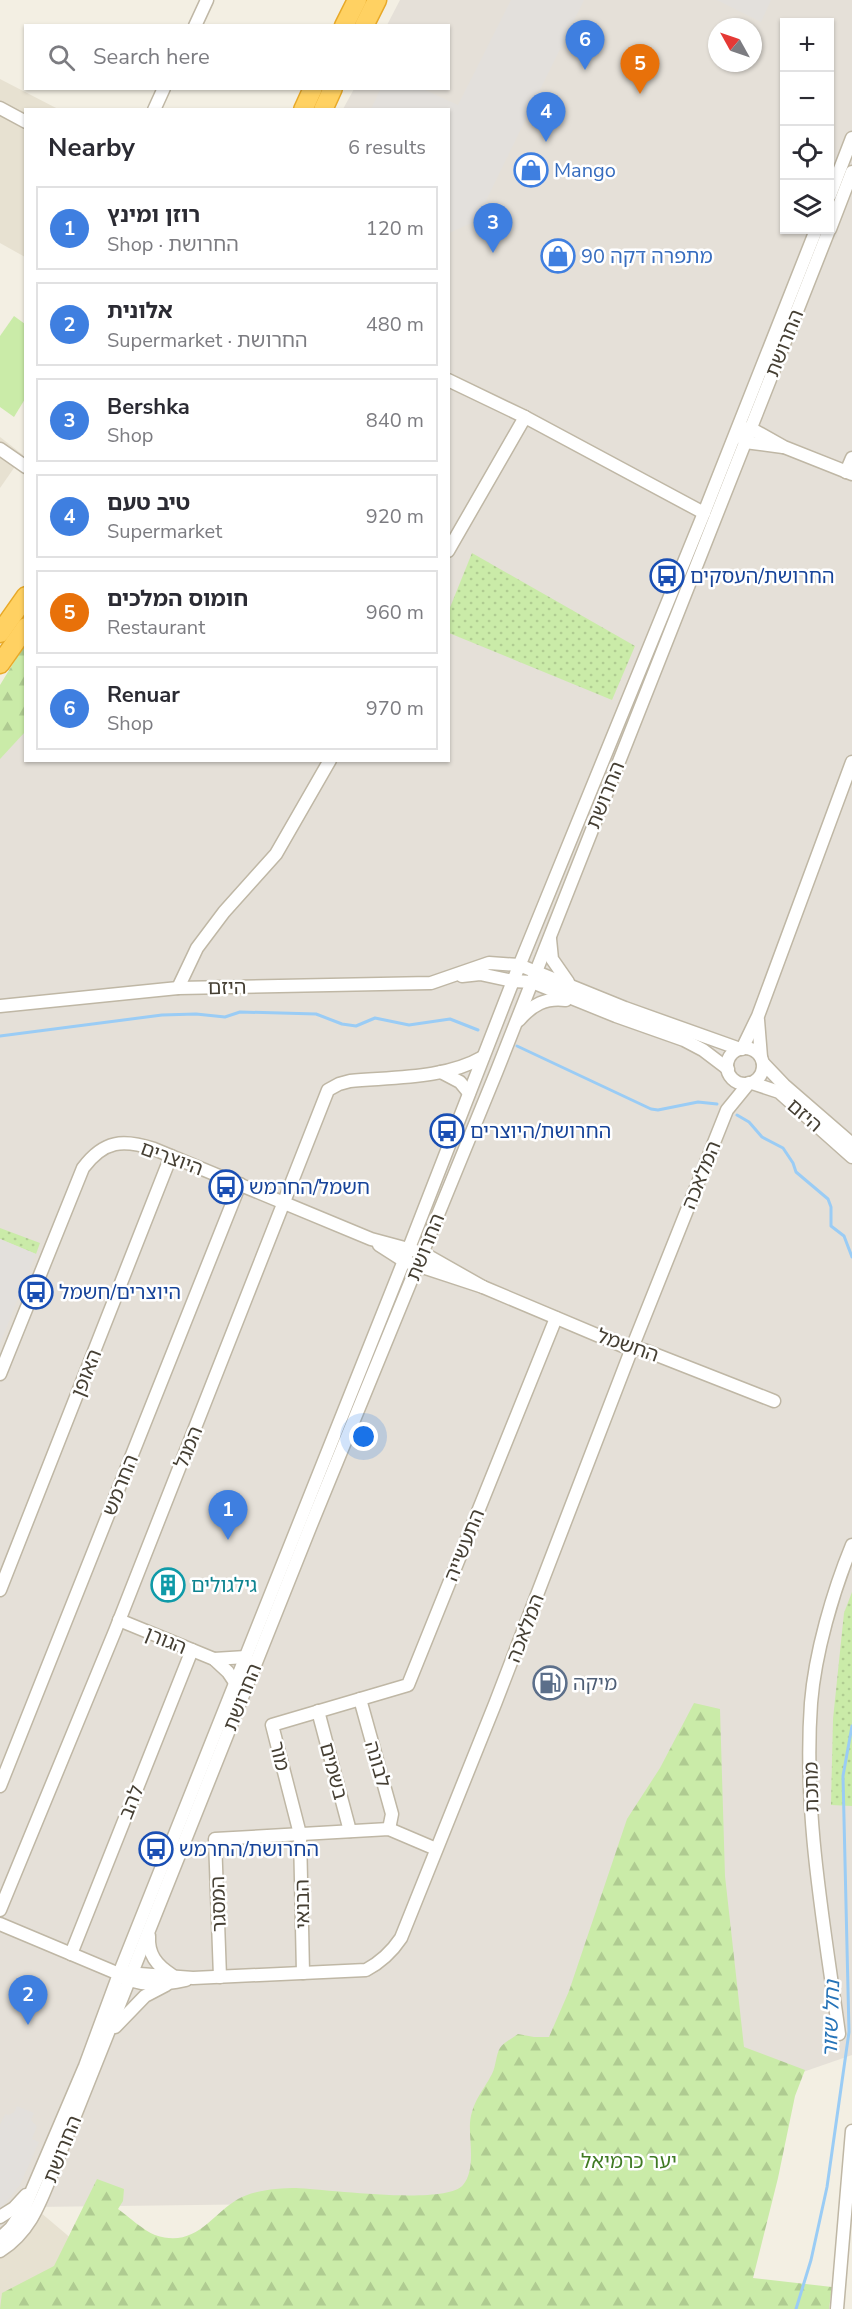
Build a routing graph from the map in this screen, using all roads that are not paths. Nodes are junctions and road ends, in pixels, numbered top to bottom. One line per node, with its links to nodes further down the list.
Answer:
1 (207, 0): 4 (street)
2 (357, 0): 5 (highway)
3 (377, 0): 6 (highway)
4 (196, 24)
5 (346, 24)
6 (365, 24)
7 (163, 90): 11 (street)
8 (312, 90): 12 (highway)
9 (332, 90): 13 (highway)
10 (0, 108): 14 (street)
11 (155, 108)
12 (304, 108)
13 (324, 108)
14 (24, 121)
15 (852, 138): 17 (street)
16 (852, 172): 18 (street, החרושת)
17 (834, 185)
18 (834, 217)
19 (814, 234): 24 (street, החרושת)
20 (827, 234): 23 (street, החרושת)
21 (450, 381): 22 (street)
22 (525, 417): 31 (street); 32 (street)
23 (750, 428): 24 (street); 25 (street, החרושת); 26 (street)
24 (737, 429): 25 (street); 31 (street, החרושת)
25 (745, 442): 26 (street); 39 (street, החרושת)
26 (784, 447): 30 (street)
27 (0, 449): 29 (street)
28 (852, 458): 30 (street)
29 (24, 466)
30 (849, 473)
31 (704, 513): 40 (street, החרושת)
32 (450, 548)
33 (24, 599): 35 (highway)
34 (24, 630): 36 (highway)
35 (0, 633)
36 (0, 664)
37 (329, 762): 45 (street)
38 (852, 762): 49 (street, המלאכה)
39 (550, 937): 42 (street, החרושת); 44 (street)
40 (519, 965): 41 (street, היזם); 42 (street, היזם); 43 (street, החרושת)
41 (455, 976): 43 (street, היזם); 45 (street, היזם)
42 (534, 976): 43 (street, היזם); 44 (street, היזם); 46 (street, היזם); 50 (street, החרושת)
43 (513, 981): 52 (street, החרושת)
44 (571, 986): 48 (street, היזם)
45 (178, 988): 47 (street, היזם)
46 (579, 1002): 48 (street, היזם); 50 (street)
47 (0, 1006)
48 (620, 1012): 51 (street, היזם); 55 (street, היזם)
49 (758, 1016): 51 (street, המלאכה); 53 (street, המלאכה)
50 (514, 1025): 66 (street, החרושת)
51 (741, 1049): 53 (street); 55 (street, המלאכה)
52 (483, 1058): 54 (street, המגל); 57 (street, החרושת)
53 (762, 1060): 56 (street, המלאכה); 59 (street, היזם)
54 (441, 1072): 57 (street); 63 (street, המגל)
55 (729, 1072): 56 (street); 58 (street, המלאכה)
56 (751, 1083): 58 (street, המלאכה); 61 (street, היזם)
57 (469, 1093): 65 (street, החרושת)
58 (728, 1110): 71 (street, המלאכה)
59 (852, 1144)
60 (171, 1156): 62 (street, היוצרים); 72 (street, היוצרים); 75 (street, האופן)
61 (852, 1156)
62 (240, 1184): 63 (street, היוצרים); 83 (street, החרמש)
63 (285, 1203): 64 (street, היוצרים); 76 (street, המגל)
64 (371, 1239): 65 (street, היוצרים); 67 (street, היוצרים)
65 (409, 1248): 66 (street, היוצרים); 67 (street, החרושת)
66 (423, 1253): 68 (street, החרושת); 69 (street, החשמל)
67 (404, 1261): 68 (street, היוצרים); 78 (street, החרושת)
68 (417, 1266): 69 (street, החשמל); 90 (street, החרושת)
69 (483, 1287): 70 (street, החשמל)
70 (556, 1318): 71 (street, החשמל); 81 (street, התעשייה)
71 (632, 1348): 73 (street, החשמל); 87 (street, המלאכה)
72 (0, 1374)
73 (774, 1401)
74 (852, 1545): 97 (street, מתכת)
75 (0, 1590)
76 (119, 1620): 77 (street, הגורן); 88 (street, המגל)
77 (192, 1650): 79 (street, הגורן); 91 (street, להב)
78 (246, 1657): 79 (street, הגורן); 80 (street, החרושת)
79 (214, 1659): 80 (street, הגורן)
80 (236, 1684): 93 (street, החרושת)
81 (360, 1699): 82 (street, התעשייה); 84 (street, לבונה)
82 (318, 1711): 85 (street, בשמים); 86 (street, מור)
83 (0, 1786)
84 (389, 1829): 85 (street, המסגר); 87 (street, המסגר)
85 (350, 1831): 86 (street, המסגר)
86 (300, 1834): 92 (street, הבנאי); 95 (street, המסגר)
87 (436, 1849): 92 (street, המלאכה)
88 (0, 1910)
89 (0, 1924): 91 (street)
90 (150, 1930): 94 (street, החרושת); 96 (street)
91 (70, 1954): 93 (street)
92 (303, 1973): 95 (street, המלאכה)
93 (119, 1974): 94 (street, המלאכה); 100 (street, החרושת)
94 (131, 1977): 96 (street, המלאכה); 98 (street, החרושת)
95 (220, 1977): 96 (street, המלאכה)
96 (171, 1979): 98 (street)
97 (839, 2034)
98 (108, 2035): 103 (street, החרושת)
99 (852, 2131): 104 (street)
100 (33, 2187): 101 (street); 102 (street, החרושת)
101 (0, 2217)
102 (0, 2238)
103 (0, 2251)
104 (837, 2309)

